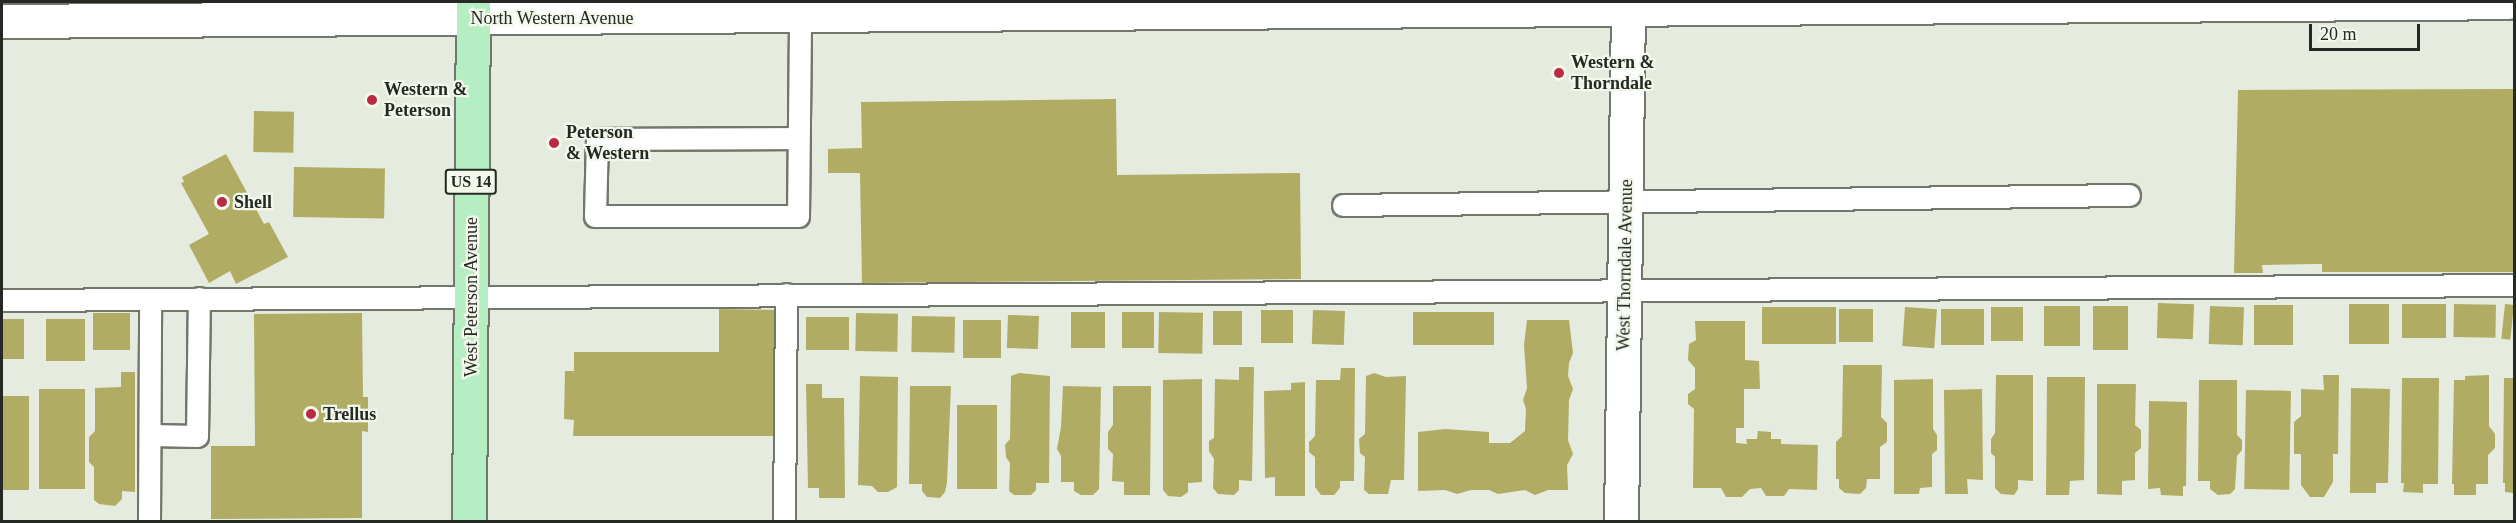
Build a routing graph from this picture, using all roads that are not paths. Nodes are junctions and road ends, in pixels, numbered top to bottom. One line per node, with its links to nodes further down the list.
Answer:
1 (2506, 2): 2 (main road, North Western Avenue)
2 (1628, 9): 4 (main road, North Western Avenue); 8 (main road, West Thorndale Avenue)
3 (473, 10): 4 (main road, North Western Avenue); 5 (main road, North Western Avenue); 13 (main road, West Peterson Avenue / US 14)
4 (800, 16): 6 (lane)
5 (2, 21)
6 (798, 138): 6 (lane)
7 (2129, 195): 8 (lane)
8 (1626, 200): 9 (lane); 11 (main road, West Thorndale Avenue)
9 (1343, 205)
10 (2514, 285): 11 (lane)
11 (1625, 290): 12 (lane); 21 (main road, West Thorndale Avenue)
12 (786, 294): 13 (lane); 20 (lane)
13 (471, 296): 14 (lane); 19 (main road, West Peterson Avenue / US 14)
14 (199, 298): 15 (lane); 17 (lane)
15 (150, 299): 16 (lane); 17 (lane)
16 (2, 300)
17 (150, 435): 18 (lane)
18 (149, 522)
19 (469, 522)
20 (784, 522)
21 (1621, 522)

